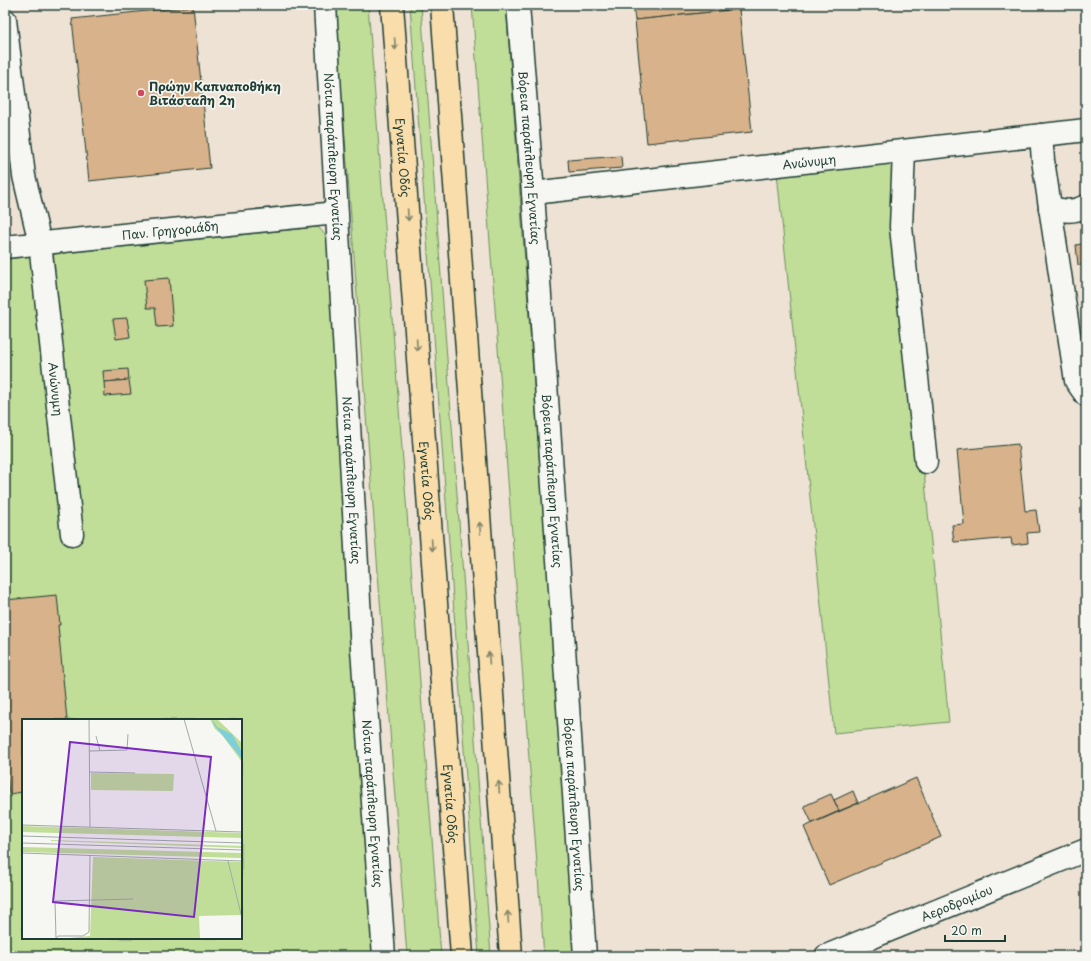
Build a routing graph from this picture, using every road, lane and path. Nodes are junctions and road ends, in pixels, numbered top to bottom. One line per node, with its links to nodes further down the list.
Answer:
1 (326, 5): 12 (street, Νότια παράπλευρη Εγνατίας)
2 (392, 5): 20 (highway, Εγνατία Οδός, one-way to 20)
3 (442, 5): 21 (highway, one-way to 3)
4 (518, 5): 9 (street, Βόρεια παράπλευρη Εγνατίας)
5 (5, 20): 13 (street, Ανώνυμη)
6 (1086, 130): 7 (street, Ανώνυμη)
7 (1041, 135): 8 (street, Ανώνυμη); 11 (street)
8 (904, 151): 9 (street, Ανώνυμη); 16 (street)
9 (533, 193): 22 (street, Βόρεια παράπλευρη Εγνατίας)
10 (1086, 206): 11 (street)
11 (1050, 208): 15 (street)
12 (336, 213): 13 (street, Παν. Γρηγοριάδη); 19 (street, Νότια παράπλευρη Εγνατίας)
13 (40, 243): 14 (street, Παν. Γρηγοριάδη); 17 (street, Ανώνυμη)
14 (5, 247)
15 (1086, 395)
16 (926, 462)
17 (72, 534)
18 (1086, 850): 23 (street, Αεροδρομίου)
19 (384, 956)
20 (462, 956)
21 (511, 956)
22 (585, 956)
23 (826, 956)

